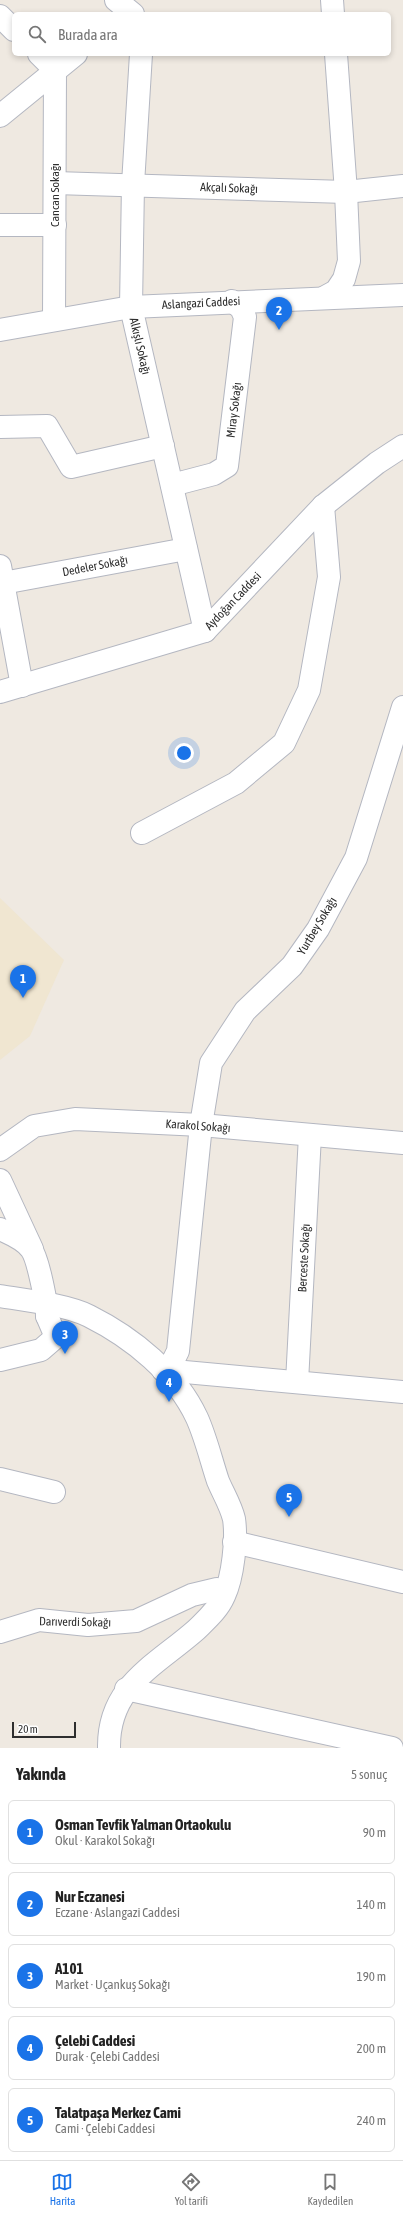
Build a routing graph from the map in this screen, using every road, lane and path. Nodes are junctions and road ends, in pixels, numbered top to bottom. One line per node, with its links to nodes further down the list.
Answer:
1 (332, 0): 2 (street)
2 (333, 12)
3 (0, 16): 4 (street)
4 (12, 28)
5 (41, 56): 9 (street)
6 (73, 56): 9 (street)
7 (141, 56): 12 (street, Alkışlı Sokağı)
8 (336, 56): 14 (street)
9 (55, 70): 10 (street); 11 (street, Cancan Sokağı)
10 (0, 116)
11 (55, 183): 12 (street, Akçalı Sokağı); 15 (street, Cancan Sokağı)
12 (133, 184): 14 (street, Akçalı Sokağı); 20 (street, Alkışlı Sokağı)
13 (403, 186): 14 (street, Akçalı Sokağı)
14 (346, 192): 18 (street)
15 (55, 224): 16 (street); 21 (street, Cancan Sokağı)
16 (0, 225)
17 (403, 295): 18 (street, Aslangazi Caddesi)
18 (325, 297): 19 (street, Aslangazi Caddesi)
19 (232, 301): 20 (street, Aslangazi Caddesi); 26 (street, Miray Sokağı)
20 (131, 307): 21 (street, Aslangazi Caddesi); 24 (street, Alkışlı Sokağı)
21 (54, 320): 22 (street, Aslangazi Caddesi)
22 (0, 330)
23 (0, 427): 24 (street)
24 (163, 446): 26 (street, Alkışlı Sokağı)
25 (403, 446): 27 (street, Aydoğan Caddesi)
26 (172, 485): 28 (street, Alkışlı Sokağı)
27 (323, 506): 30 (street, Aydoğan Caddesi); 34 (street)
28 (186, 549): 29 (street, Dedeler Sokağı); 30 (street, Alkışlı Sokağı)
29 (2, 575): 31 (street)
30 (205, 631): 31 (street, Aydoğan Caddesi)
31 (22, 686): 32 (street, Aydoğan Caddesi)
32 (0, 692)
33 (403, 707): 35 (street, Yurtbey Sokağı)
34 (142, 833)
35 (200, 1125): 36 (street, Karakol Sokağı); 38 (street, Karakol Sokağı); 46 (street, Yurtbey Sokağı)
36 (310, 1135): 37 (street, Karakol Sokağı); 47 (street, Berceste Sokağı)
37 (403, 1143)
38 (0, 1150)
39 (0, 1180): 41 (street)
40 (0, 1229): 41 (street)
41 (32, 1249): 43 (street)
42 (0, 1296): 43 (street)
43 (47, 1310): 44 (street); 45 (street); 46 (street)
44 (0, 1312)
45 (0, 1360)
46 (159, 1374): 47 (street); 51 (street)
47 (297, 1382): 48 (street)
48 (403, 1392)
49 (0, 1479): 50 (street)
50 (54, 1492)
51 (229, 1541): 52 (street); 53 (street)
52 (403, 1582)
53 (221, 1591): 54 (street, Darıverdi Sokağı); 55 (street)
54 (0, 1632)
55 (121, 1689): 56 (street); 57 (street); 58 (street)
56 (101, 1748)
57 (109, 1748)
58 (392, 1748)

